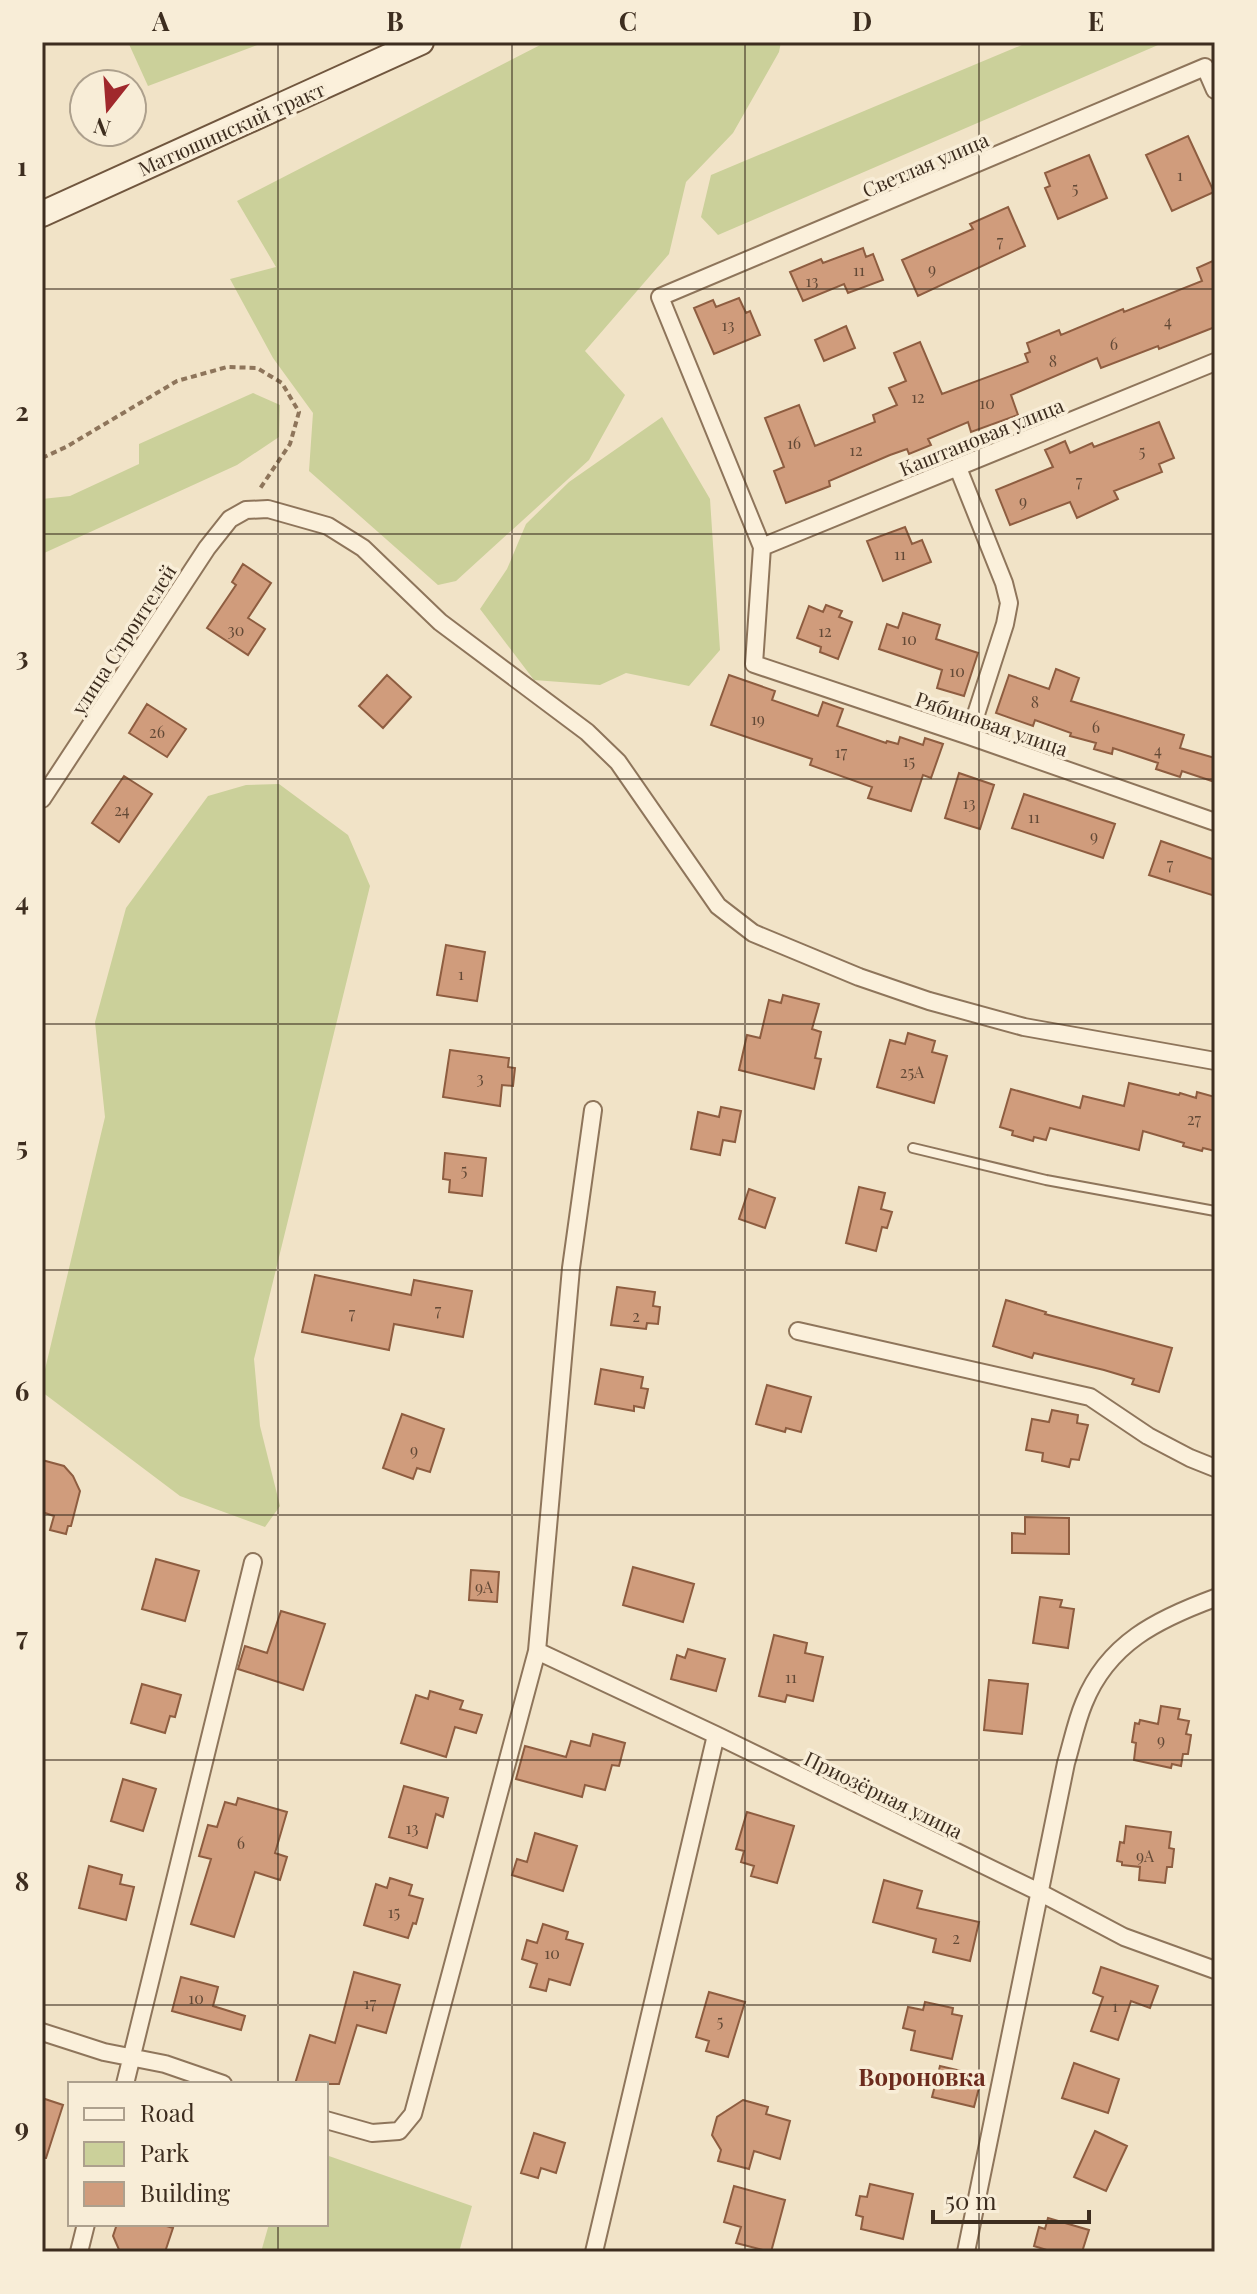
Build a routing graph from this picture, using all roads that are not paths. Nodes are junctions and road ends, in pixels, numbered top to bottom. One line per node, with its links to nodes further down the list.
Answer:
1 (421, 42): 3 (main road, Матюшинский тракт)
2 (1215, 90): 6 (street, Светлая улица)
3 (42, 214)
4 (1215, 362): 5 (street, Каштановая улица)
5 (958, 468): 6 (street, Каштановая улица); 7 (street)
6 (762, 547): 7 (street, Рябиновая улица)
7 (969, 736): 9 (street, Рябиновая улица)
8 (42, 799): 10 (street, улица Строителей)
9 (1215, 822)
10 (1215, 1061)
11 (593, 1110): 18 (street)
12 (913, 1148): 13 (lane)
13 (1215, 1211)
14 (798, 1331): 15 (street)
15 (1215, 1468)
16 (253, 1562): 23 (street)
17 (1215, 1598): 20 (street)
18 (537, 1651): 19 (street, Приозёрная улица); 26 (street)
19 (716, 1735): 20 (street, Приозёрная улица); 29 (street)
20 (1039, 1892): 21 (street, Приозёрная улица); 30 (street)
21 (1215, 1970)
22 (42, 2032): 23 (street)
23 (132, 2058): 24 (street); 25 (street)
24 (126, 2082)
25 (217, 2082)
26 (328, 2121)
27 (86, 2226): 28 (street)
28 (79, 2252)
29 (594, 2252)
30 (966, 2252)

